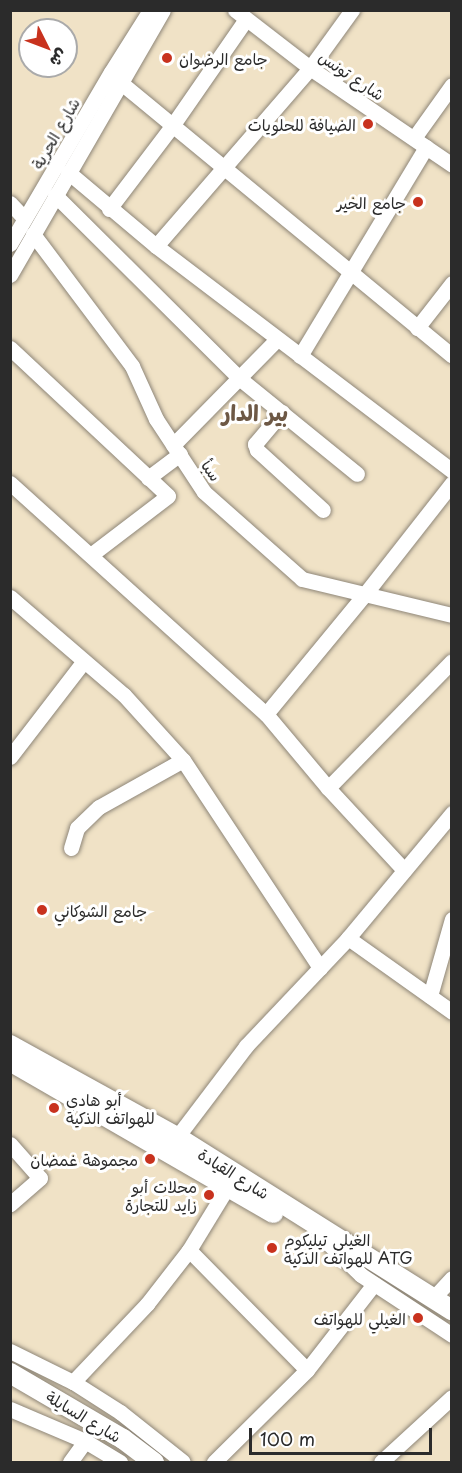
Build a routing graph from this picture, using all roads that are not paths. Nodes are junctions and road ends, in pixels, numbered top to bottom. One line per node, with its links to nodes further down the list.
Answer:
1 (150, 10): 16 (street, شارع الحرية)
2 (163, 10): 6 (street)
3 (352, 10): 5 (street)
4 (240, 15): 5 (street, شارع تونس); 8 (street)
5 (310, 68): 9 (street, شارع تونس); 11 (street)
6 (120, 82): 8 (street); 12 (street)
7 (452, 85): 9 (street)
8 (172, 126): 11 (street); 15 (street)
9 (420, 143): 10 (street, شارع تونس); 20 (street)
10 (452, 165)
11 (223, 169): 19 (street); 20 (street)
12 (68, 172): 13 (street); 15 (street)
13 (55, 195): 17 (street); 28 (street)
14 (10, 203): 16 (street)
15 (109, 209): 19 (street)
16 (24, 218): 18 (street, شارع الحرية)
17 (33, 234): 21 (street); 30 (street, سبأ)
18 (10, 244)
19 (156, 246): 24 (street)
20 (350, 273): 23 (street); 26 (street)
21 (10, 275)
22 (452, 283): 23 (street)
23 (417, 328): 27 (street)
24 (277, 339): 26 (street); 28 (street)
25 (10, 348): 33 (street)
26 (300, 356): 31 (street)
27 (452, 356)
28 (239, 378): 29 (street); 30 (street)
29 (282, 412): 32 (street); 36 (street)
30 (176, 449): 33 (street); 38 (street, سبأ)
31 (452, 471)
32 (357, 474)
33 (148, 478): 37 (street)
34 (10, 483): 37 (street)
35 (452, 483): 38 (street)
36 (323, 510)
37 (92, 554): 43 (street)
38 (365, 594): 40 (street, سبأ); 43 (street)
39 (10, 597): 41 (street)
40 (452, 615)
41 (84, 661): 44 (street); 45 (street)
42 (452, 661): 46 (street)
43 (266, 714): 46 (street)
44 (13, 750)
45 (183, 760): 48 (street); 52 (street)
46 (328, 788): 49 (street)
47 (452, 813): 49 (street)
48 (70, 848)
49 (404, 870): 51 (street)
50 (452, 919): 53 (street)
51 (348, 938): 52 (street); 53 (street)
52 (320, 968): 57 (street)
53 (430, 996): 54 (street)
54 (452, 1012)
55 (10, 1045): 57 (main road, شارع القيادة)
56 (10, 1061): 59 (main road, شارع القيادة)
57 (177, 1137): 61 (main road, شارع القيادة)
58 (10, 1144): 60 (street)
59 (228, 1186): 61 (main road, شارع القيادة); 62 (street)
60 (10, 1204)
61 (333, 1241): 64 (street); 65 (street); 67 (main road, شارع القيادة); 68 (main road, شارع القيادة)
62 (189, 1250): 71 (street); 73 (street)
63 (452, 1278): 65 (street)
64 (374, 1284): 69 (street); 71 (street)
65 (437, 1294): 66 (street)
66 (452, 1302)
67 (452, 1310)
68 (452, 1321)
69 (452, 1335)
70 (10, 1351): 73 (street)
71 (307, 1370): 81 (street)
72 (10, 1373): 79 (main road, شارع السايلة)
73 (73, 1382): 80 (street)
74 (452, 1397): 82 (street)
75 (10, 1409): 76 (street)
76 (85, 1441): 77 (street); 78 (street)
77 (70, 1462)
78 (120, 1462)
79 (154, 1462)
80 (183, 1462)
81 (214, 1462)
82 (381, 1462)

